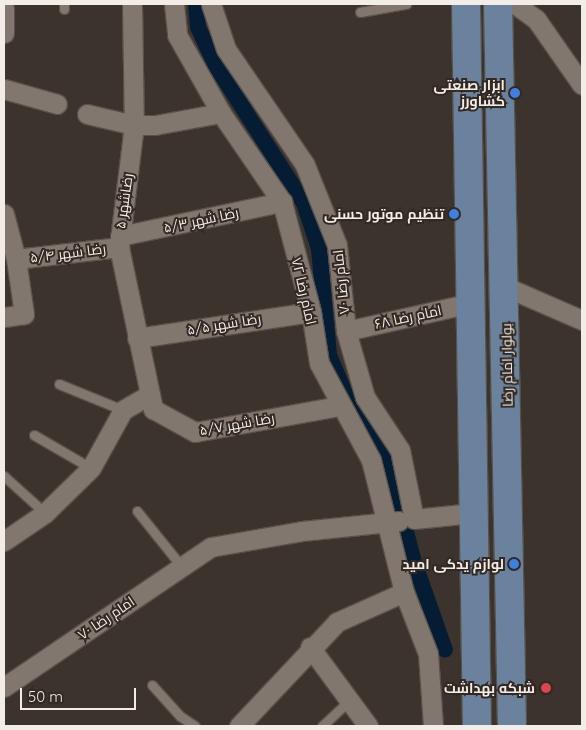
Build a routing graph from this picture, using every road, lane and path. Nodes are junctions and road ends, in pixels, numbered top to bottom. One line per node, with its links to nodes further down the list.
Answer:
1 (132, 4): 14 (street, رضاشهر ۵)
2 (174, 4): 12 (street, امام رضا ۷۲)
3 (211, 4): 24 (street, امام رضا ۷۰)
4 (406, 4): 8 (lane)
5 (466, 4): 20 (main road)
6 (498, 4): 19 (main road, بولوار امام رضا)
7 (515, 4): 9 (street)
8 (360, 12)
9 (582, 85)
10 (4, 89): 11 (street)
11 (57, 104)
12 (221, 112): 14 (street); 15 (street, امام رضا ۷۲)
13 (88, 114): 14 (street)
14 (134, 125): 17 (street, رضاشهر ۵)
15 (282, 202): 17 (street, ۵/۳ رضا شهر); 21 (street, امام رضا ۷۲)
16 (4, 214): 18 (street)
17 (119, 241): 18 (street, رضا شهر ۵/۴); 25 (street, رضاشهر ۵)
18 (16, 259): 22 (street)
19 (506, 287): 23 (street); 51 (main road, بولوار امام رضا)
20 (471, 303): 24 (street, امام رضا ۶۸); 35 (main road)
21 (311, 312): 25 (street, رضا شهر ۵/۵); 28 (street, امام رضا ۷۲)
22 (4, 317)
23 (582, 320)
24 (346, 331): 36 (street, امام رضا ۷۰)
25 (138, 338): 27 (street, رضاشهر ۵)
26 (59, 384): 29 (lane)
27 (149, 396): 28 (street, رضا شهر ۵/۷); 29 (street)
28 (340, 406): 37 (street, امام رضا ۷۲)
29 (123, 410): 31 (street)
30 (34, 434): 31 (lane)
31 (91, 468): 34 (street)
32 (4, 476): 34 (lane)
33 (137, 511): 39 (lane)
34 (45, 512): 38 (street)
35 (473, 513): 36 (street); 50 (main road)
36 (414, 519): 37 (street, امام رضا ۷۰)
37 (387, 522): 39 (street, امام رضا ۷۰); 40 (street, امام رضا ۷۲)
38 (4, 541)
39 (182, 567): 43 (street, امام رضا ۷۰)
40 (404, 592): 41 (street); 49 (street, امام رضا ۷۲)
41 (310, 647): 44 (street); 46 (street)
42 (152, 685): 45 (lane)
43 (4, 687)
44 (349, 701): 47 (lane); 48 (street)
45 (195, 726)
46 (239, 726)
47 (322, 726)
48 (368, 726)
49 (433, 726)
50 (477, 726)
51 (512, 726)

